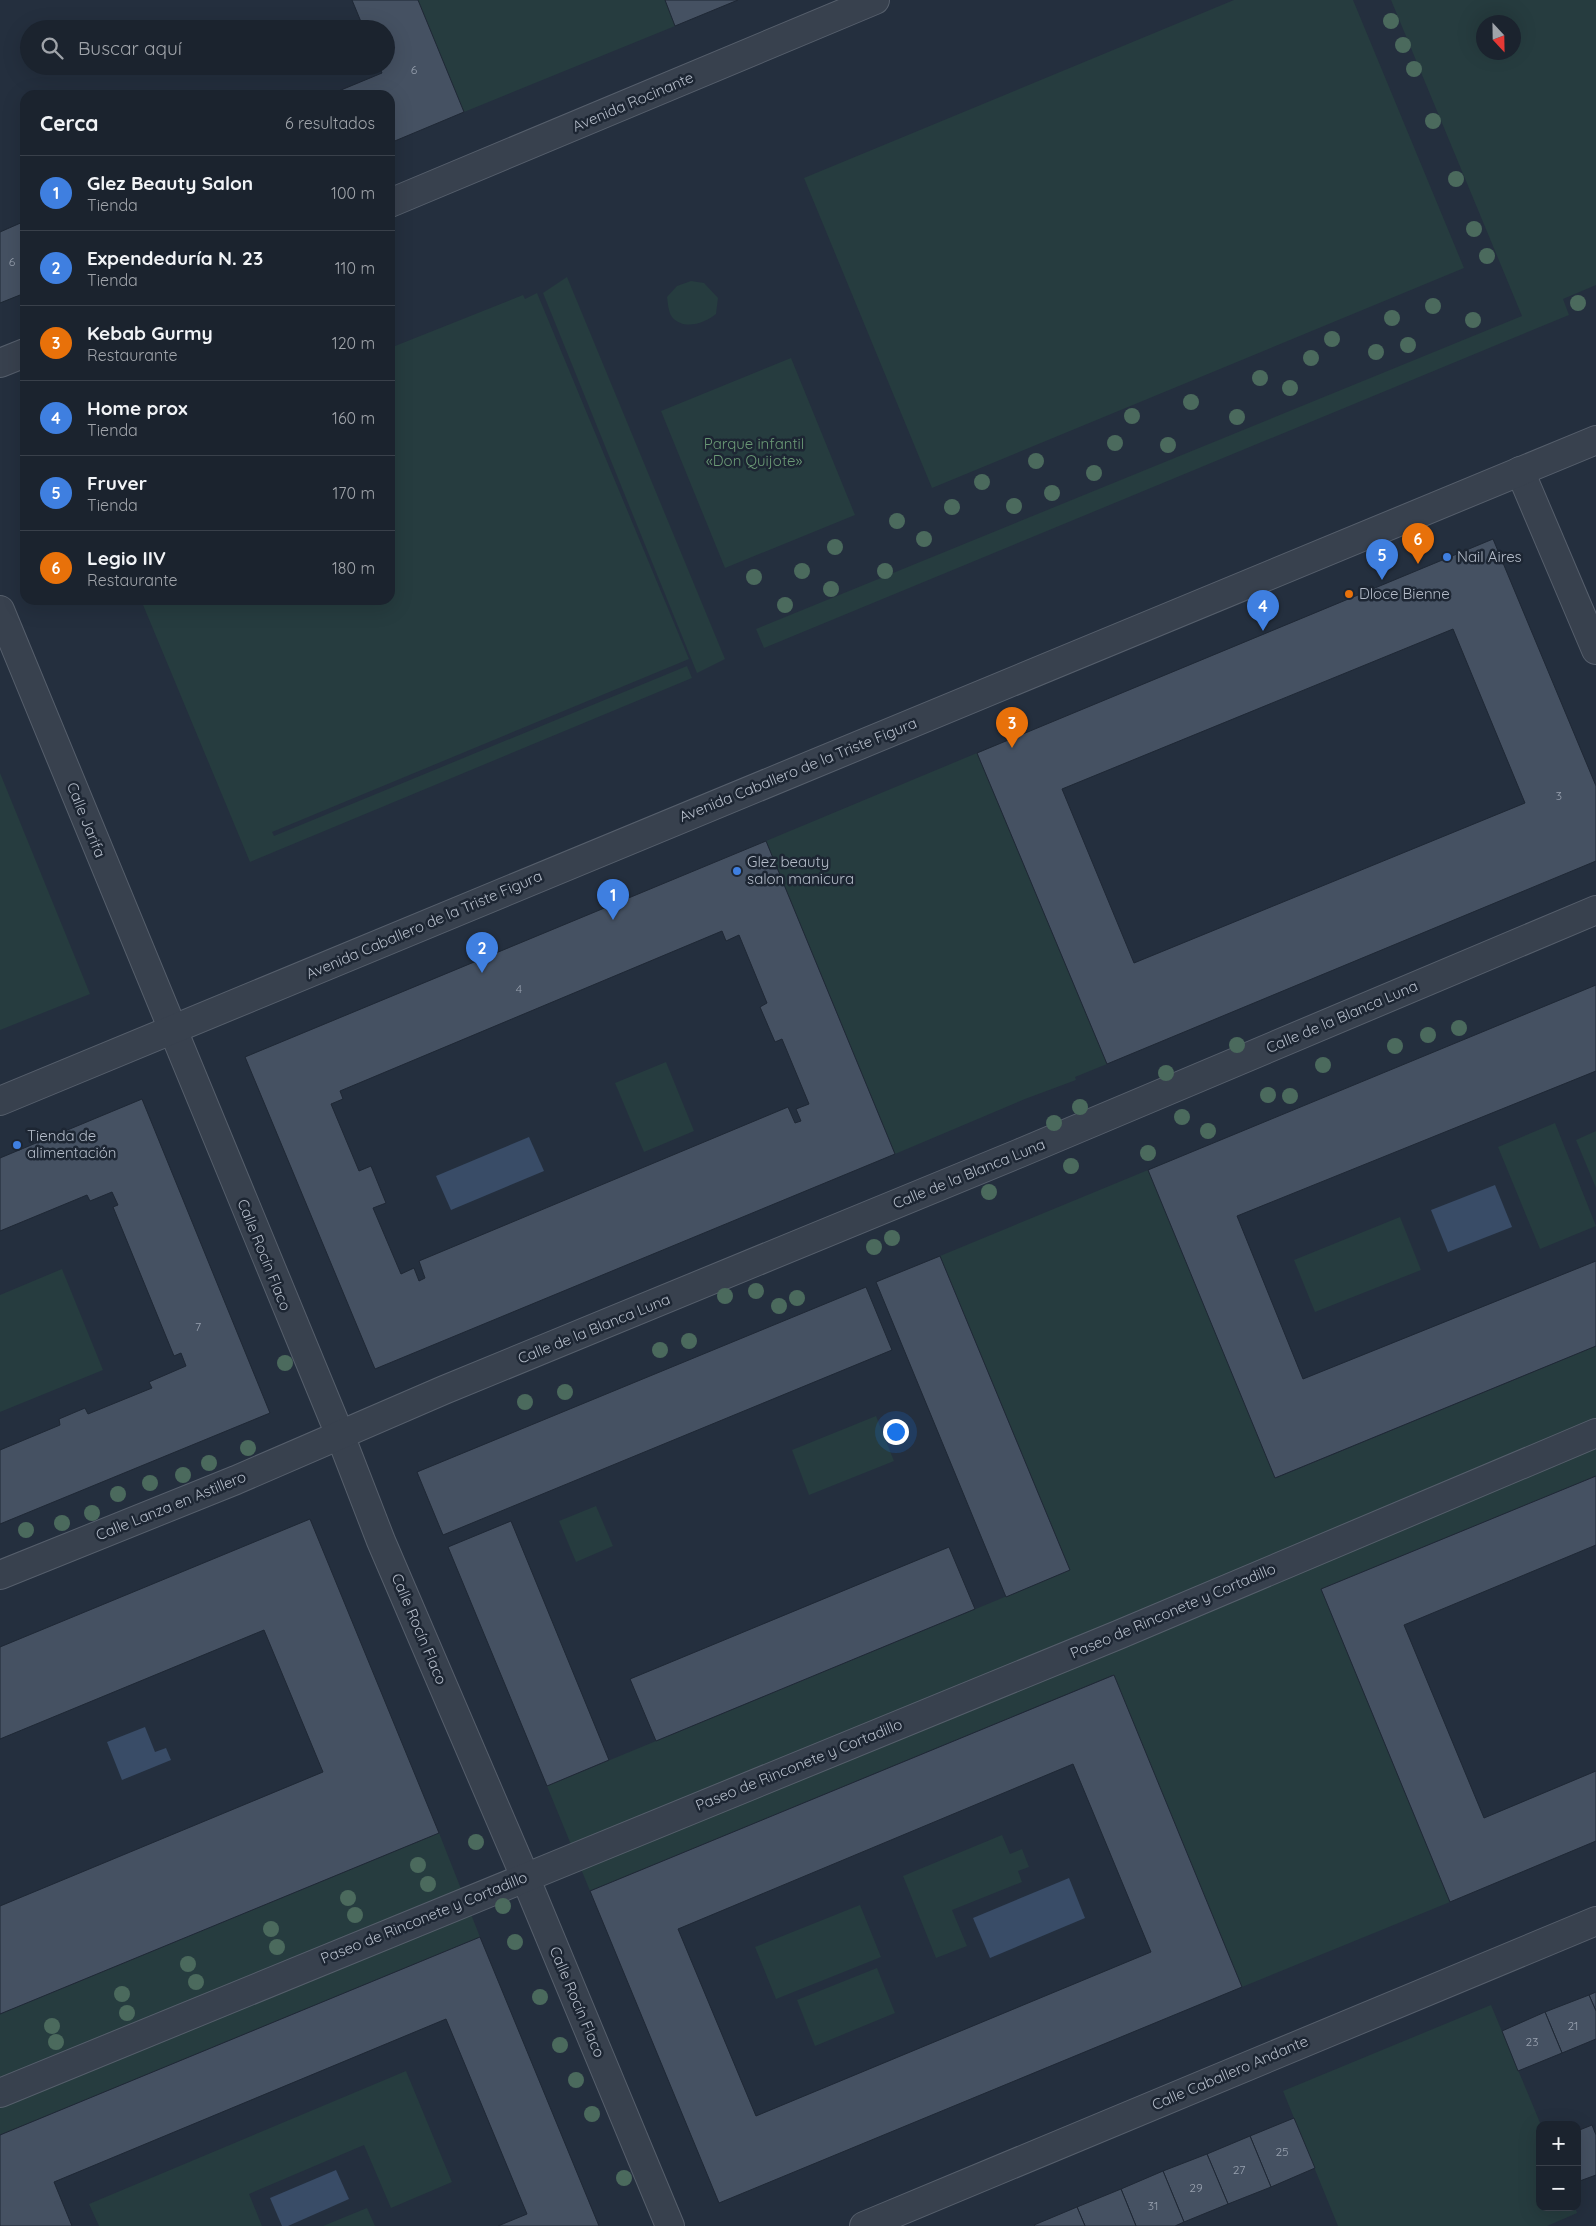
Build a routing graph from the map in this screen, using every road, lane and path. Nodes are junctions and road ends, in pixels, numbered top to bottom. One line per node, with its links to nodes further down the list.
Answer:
1 (875, 0): 2 (street, Avenida Rocinante)
2 (395, 200)
3 (20, 355): 4 (street)
4 (0, 363)
5 (1596, 440): 6 (street, Avenida Caballero de la Triste Figura)
6 (1520, 471): 8 (street); 10 (street, Avenida Caballero de la Triste Figura)
7 (0, 610): 10 (street, Calle Jarifa)
8 (1596, 650)
9 (1596, 910): 13 (street, Calle de la Blanca Luna)
10 (172, 1030): 11 (street, Avenida Caballero de la Triste Figura); 13 (street, Calle Rocín Flaco)
11 (0, 1101)
12 (1596, 1433): 15 (street, Paseo de Rinconete y Cortadillo)
13 (340, 1435): 14 (street, Calle Lanza en Astillero); 15 (street, Calle Rocín Flaco)
14 (0, 1575)
15 (525, 1877): 17 (street, Paseo de Rinconete y Cortadillo); 18 (street, Calle Rocín Flaco)
16 (1596, 1921): 19 (street, Calle Caballero Andante)
17 (0, 2093)
18 (670, 2226)
19 (864, 2226)

